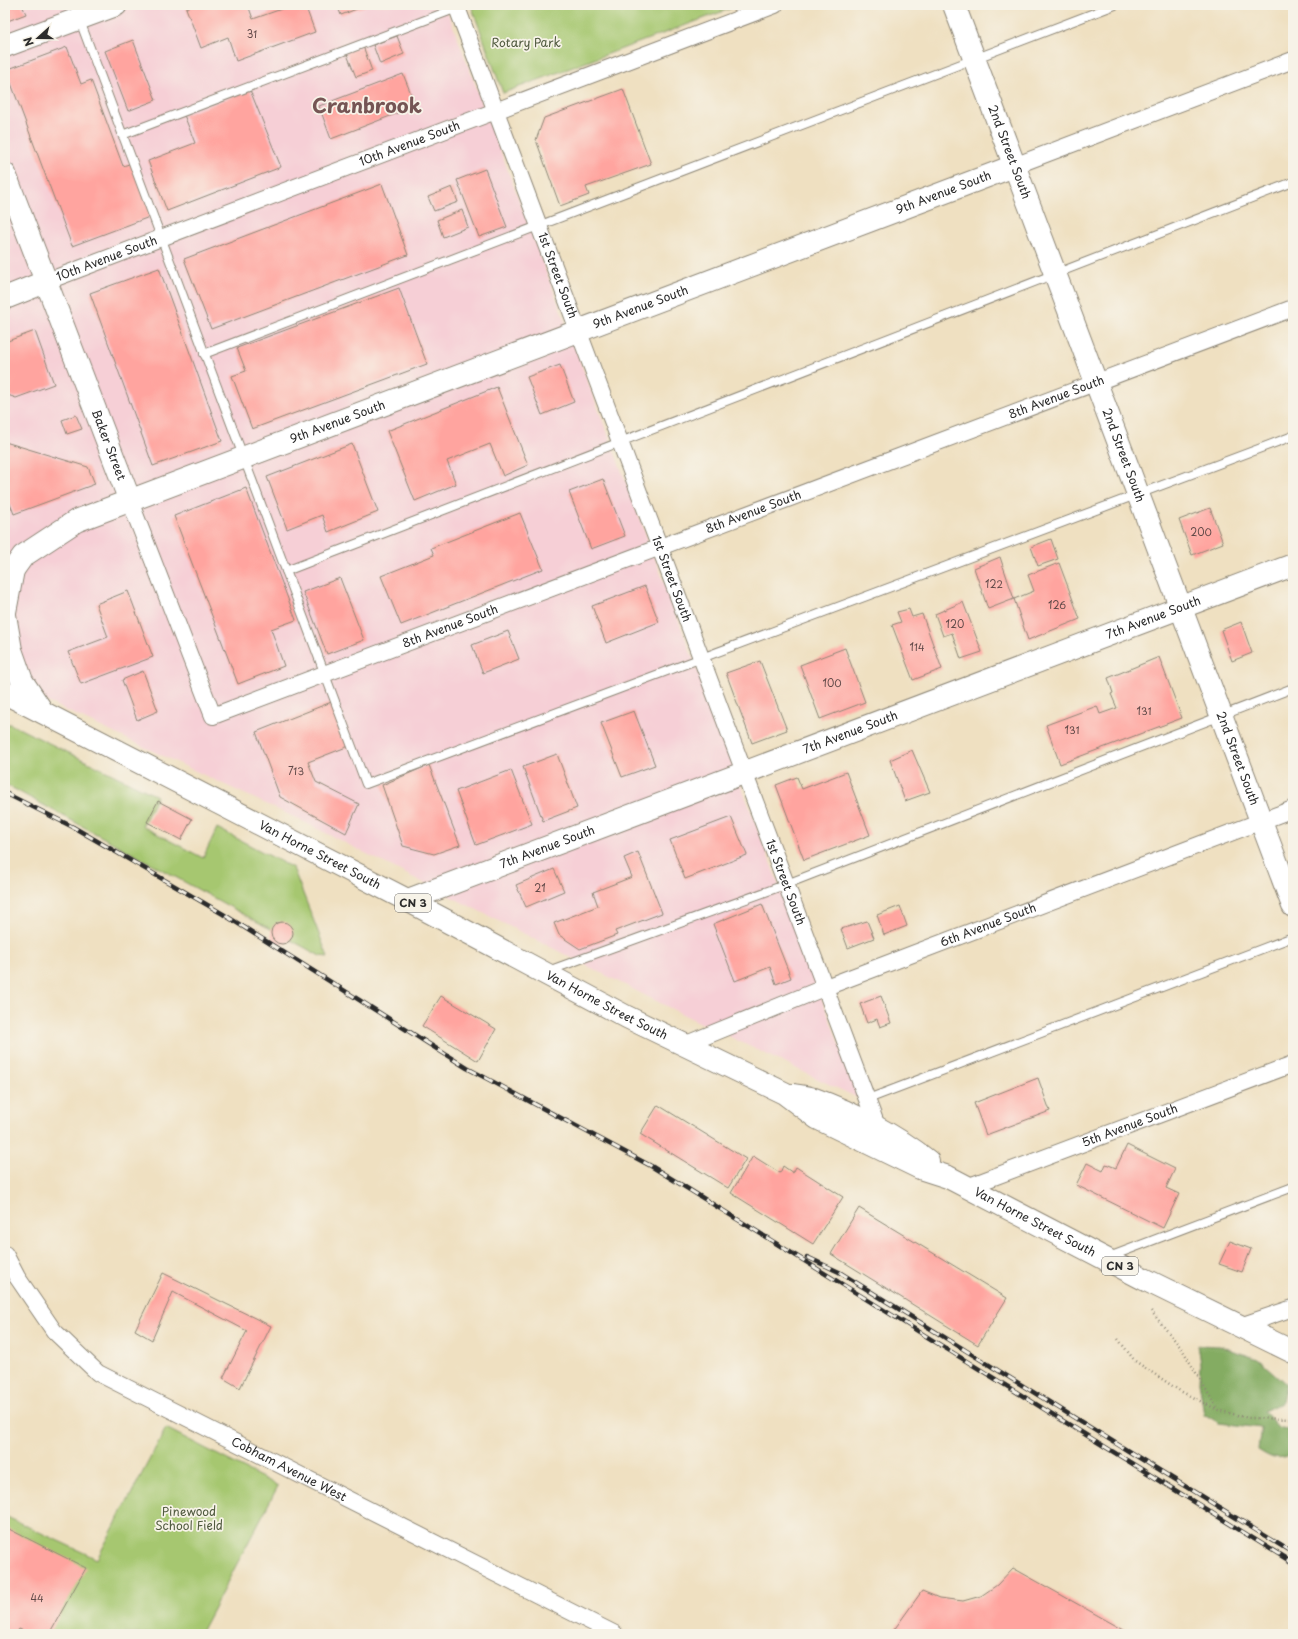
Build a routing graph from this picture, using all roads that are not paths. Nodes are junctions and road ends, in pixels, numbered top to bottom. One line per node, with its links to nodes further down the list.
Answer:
1 (116, 5): 6 (main road)
2 (775, 5): 10 (street, 10th Avenue South)
3 (954, 5): 8 (main road, 2nd Street South)
4 (1115, 5): 8 (lane)
5 (456, 6): 10 (street, 1st Street South); 11 (lane)
6 (76, 12): 7 (main road); 11 (lane)
7 (5, 46)
8 (974, 59): 12 (main road, 2nd Street South); 15 (lane)
9 (1293, 60): 12 (street, 9th Avenue South)
10 (496, 111): 15 (street, 1st Street South); 16 (street, 10th Avenue South)
11 (122, 135): 16 (lane)
12 (1014, 166): 17 (main road, 2nd Street South); 21 (main road, 9th Avenue South)
13 (5, 174): 18 (main road, Baker Street)
14 (1293, 182): 17 (lane)
15 (539, 226): 21 (street, 1st Street South); 22 (lane)
16 (161, 238): 18 (street, 10th Avenue South); 22 (lane)
17 (1055, 274): 23 (main road, 2nd Street South); 25 (lane)
18 (45, 282): 19 (main road); 28 (main road, Baker Street)
19 (5, 298)
20 (1293, 308): 23 (street, 8th Avenue South)
21 (578, 331): 25 (street, 1st Street South); 26 (main road, 9th Avenue South)
22 (204, 354): 26 (lane)
23 (1096, 382): 27 (main road, 2nd Street South); 29 (street, 8th Avenue South)
24 (1293, 436): 27 (lane)
25 (620, 442): 29 (street, 1st Street South); 31 (lane)
26 (243, 458): 28 (main road, 9th Avenue South); 31 (lane)
27 (1139, 494): 33 (main road, 2nd Street South); 36 (lane)
28 (130, 501): 32 (main road, 9th Avenue South); 42 (street, Baker Street)
29 (660, 547): 36 (street, 1st Street South); 37 (street, 8th Avenue South)
30 (1293, 565): 33 (main road, 7th Avenue South)
31 (286, 571): 37 (lane)
32 (8, 576): 34 (main road)
33 (1181, 608): 43 (main road, 2nd Street South); 44 (main road, 7th Avenue South)
34 (5, 612)
35 (5, 615): 41 (main road)
36 (702, 659): 37 (lane); 44 (street, 1st Street South)
37 (324, 674): 42 (street, 8th Avenue South)
38 (1293, 688): 43 (lane)
39 (5, 693): 41 (main road, Van Horne Street South / CN 3)
40 (5, 710): 41 (main road)
41 (42, 712): 48 (main road, Van Horne Street South / CN 3)
42 (213, 716)
43 (1222, 716): 46 (main road, 2nd Street South); 47 (lane)
44 (745, 773): 47 (street, 1st Street South); 48 (main road, 7th Avenue South)
45 (1293, 809): 46 (street, 6th Avenue South)
46 (1261, 821): 49 (main road, 2nd Street South); 52 (street, 6th Avenue South)
47 (787, 884): 51 (lane); 52 (street, 1st Street South)
48 (408, 900): 51 (main road, Van Horne Street South / CN 3)
49 (1293, 906)
50 (1293, 937): 56 (lane)
51 (542, 973): 53 (main road, Van Horne Street South / CN 3)
52 (826, 987): 53 (street, 6th Avenue South); 56 (street, 1st Street South)
53 (684, 1045): 55 (main road, Van Horne Street South / CN 3)
54 (1293, 1064): 59 (street, 5th Avenue South)
55 (784, 1093): 57 (main road, Van Horne Street South / CN 3); 58 (main road, Van Horne Street South / CN 3)
56 (868, 1099): 57 (street, 1st Street South)
57 (879, 1130): 58 (street, 1st Street South); 59 (main road, Van Horne Street South / CN 3)
58 (886, 1152): 59 (main road, Van Horne Street South / CN 3)
59 (958, 1182): 62 (main road, Van Horne Street South / CN 3)
60 (1293, 1187): 62 (lane)
61 (5, 1254): 63 (street, Cobham Avenue West)
62 (1105, 1258): 65 (main road, Van Horne Street South / CN 3)
63 (11, 1278): 67 (street, Cobham Avenue West)
64 (1293, 1308): 65 (street)
65 (1240, 1326): 66 (main road, Van Horne Street South / CN 3)
66 (1293, 1352)
67 (615, 1634)

